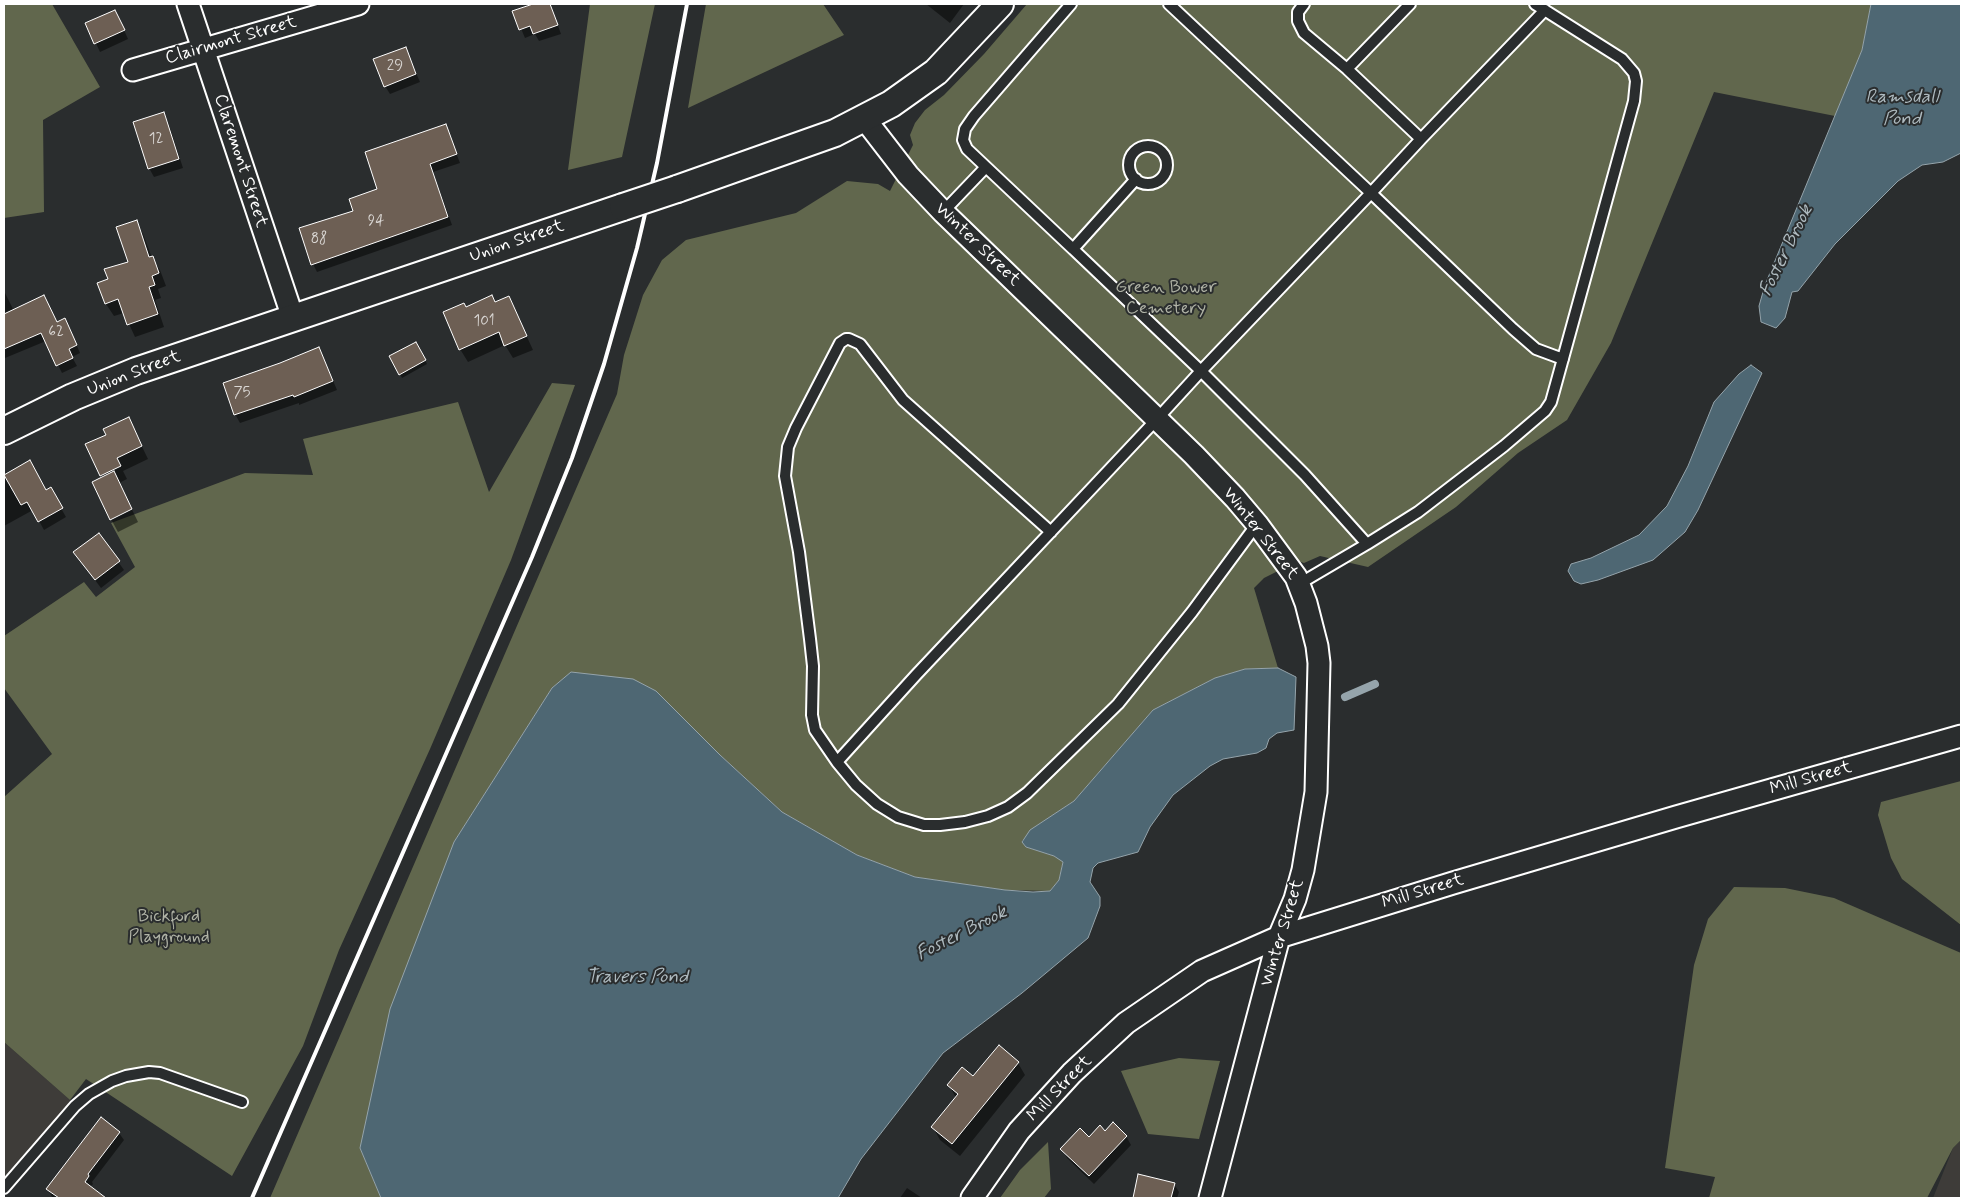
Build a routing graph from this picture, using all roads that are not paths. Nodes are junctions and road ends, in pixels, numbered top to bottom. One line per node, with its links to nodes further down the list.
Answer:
1 (188, 4): 10 (street, Claremont Street)
2 (358, 4): 10 (street, Clairmont Street)
3 (1000, 4): 13 (street, Union Street)
4 (1071, 4): 15 (lane)
5 (1169, 4): 17 (lane)
6 (1304, 4): 11 (lane)
7 (1410, 4): 11 (lane)
8 (1535, 4): 9 (lane)
9 (1545, 10): 14 (lane); 21 (lane)
10 (203, 48): 12 (street, Clairmont Street); 20 (street, Claremont Street)
11 (1347, 69): 14 (lane)
12 (133, 70)
13 (864, 118): 18 (street, Winter Street); 20 (street, Union Street, bridge)
14 (1421, 139): 17 (lane)
15 (986, 167): 18 (lane); 19 (lane)
16 (1136, 179): 19 (lane)
17 (1371, 193): 21 (lane); 22 (lane)
18 (942, 212): 23 (street, Winter Street)
19 (1074, 249): 22 (lane)
20 (293, 318): 24 (street, Union Street)
21 (1563, 359): 27 (lane)
22 (1201, 371): 23 (lane); 27 (lane)
23 (1157, 419): 25 (street, Winter Street); 26 (lane)
24 (4, 430)
25 (1257, 524): 28 (street, Winter Street); 30 (lane)
26 (1051, 532): 30 (lane); 30 (lane)
27 (1367, 544): 28 (lane)
28 (1299, 584): 31 (street, Winter Street)
29 (1961, 736): 31 (street, Mill Street)
30 (837, 762)
31 (1279, 937): 34 (street, Mill Street); 35 (street, Winter Street)
32 (242, 1102): 33 (lane)
33 (4, 1188)
34 (972, 1198)
35 (1210, 1198)

